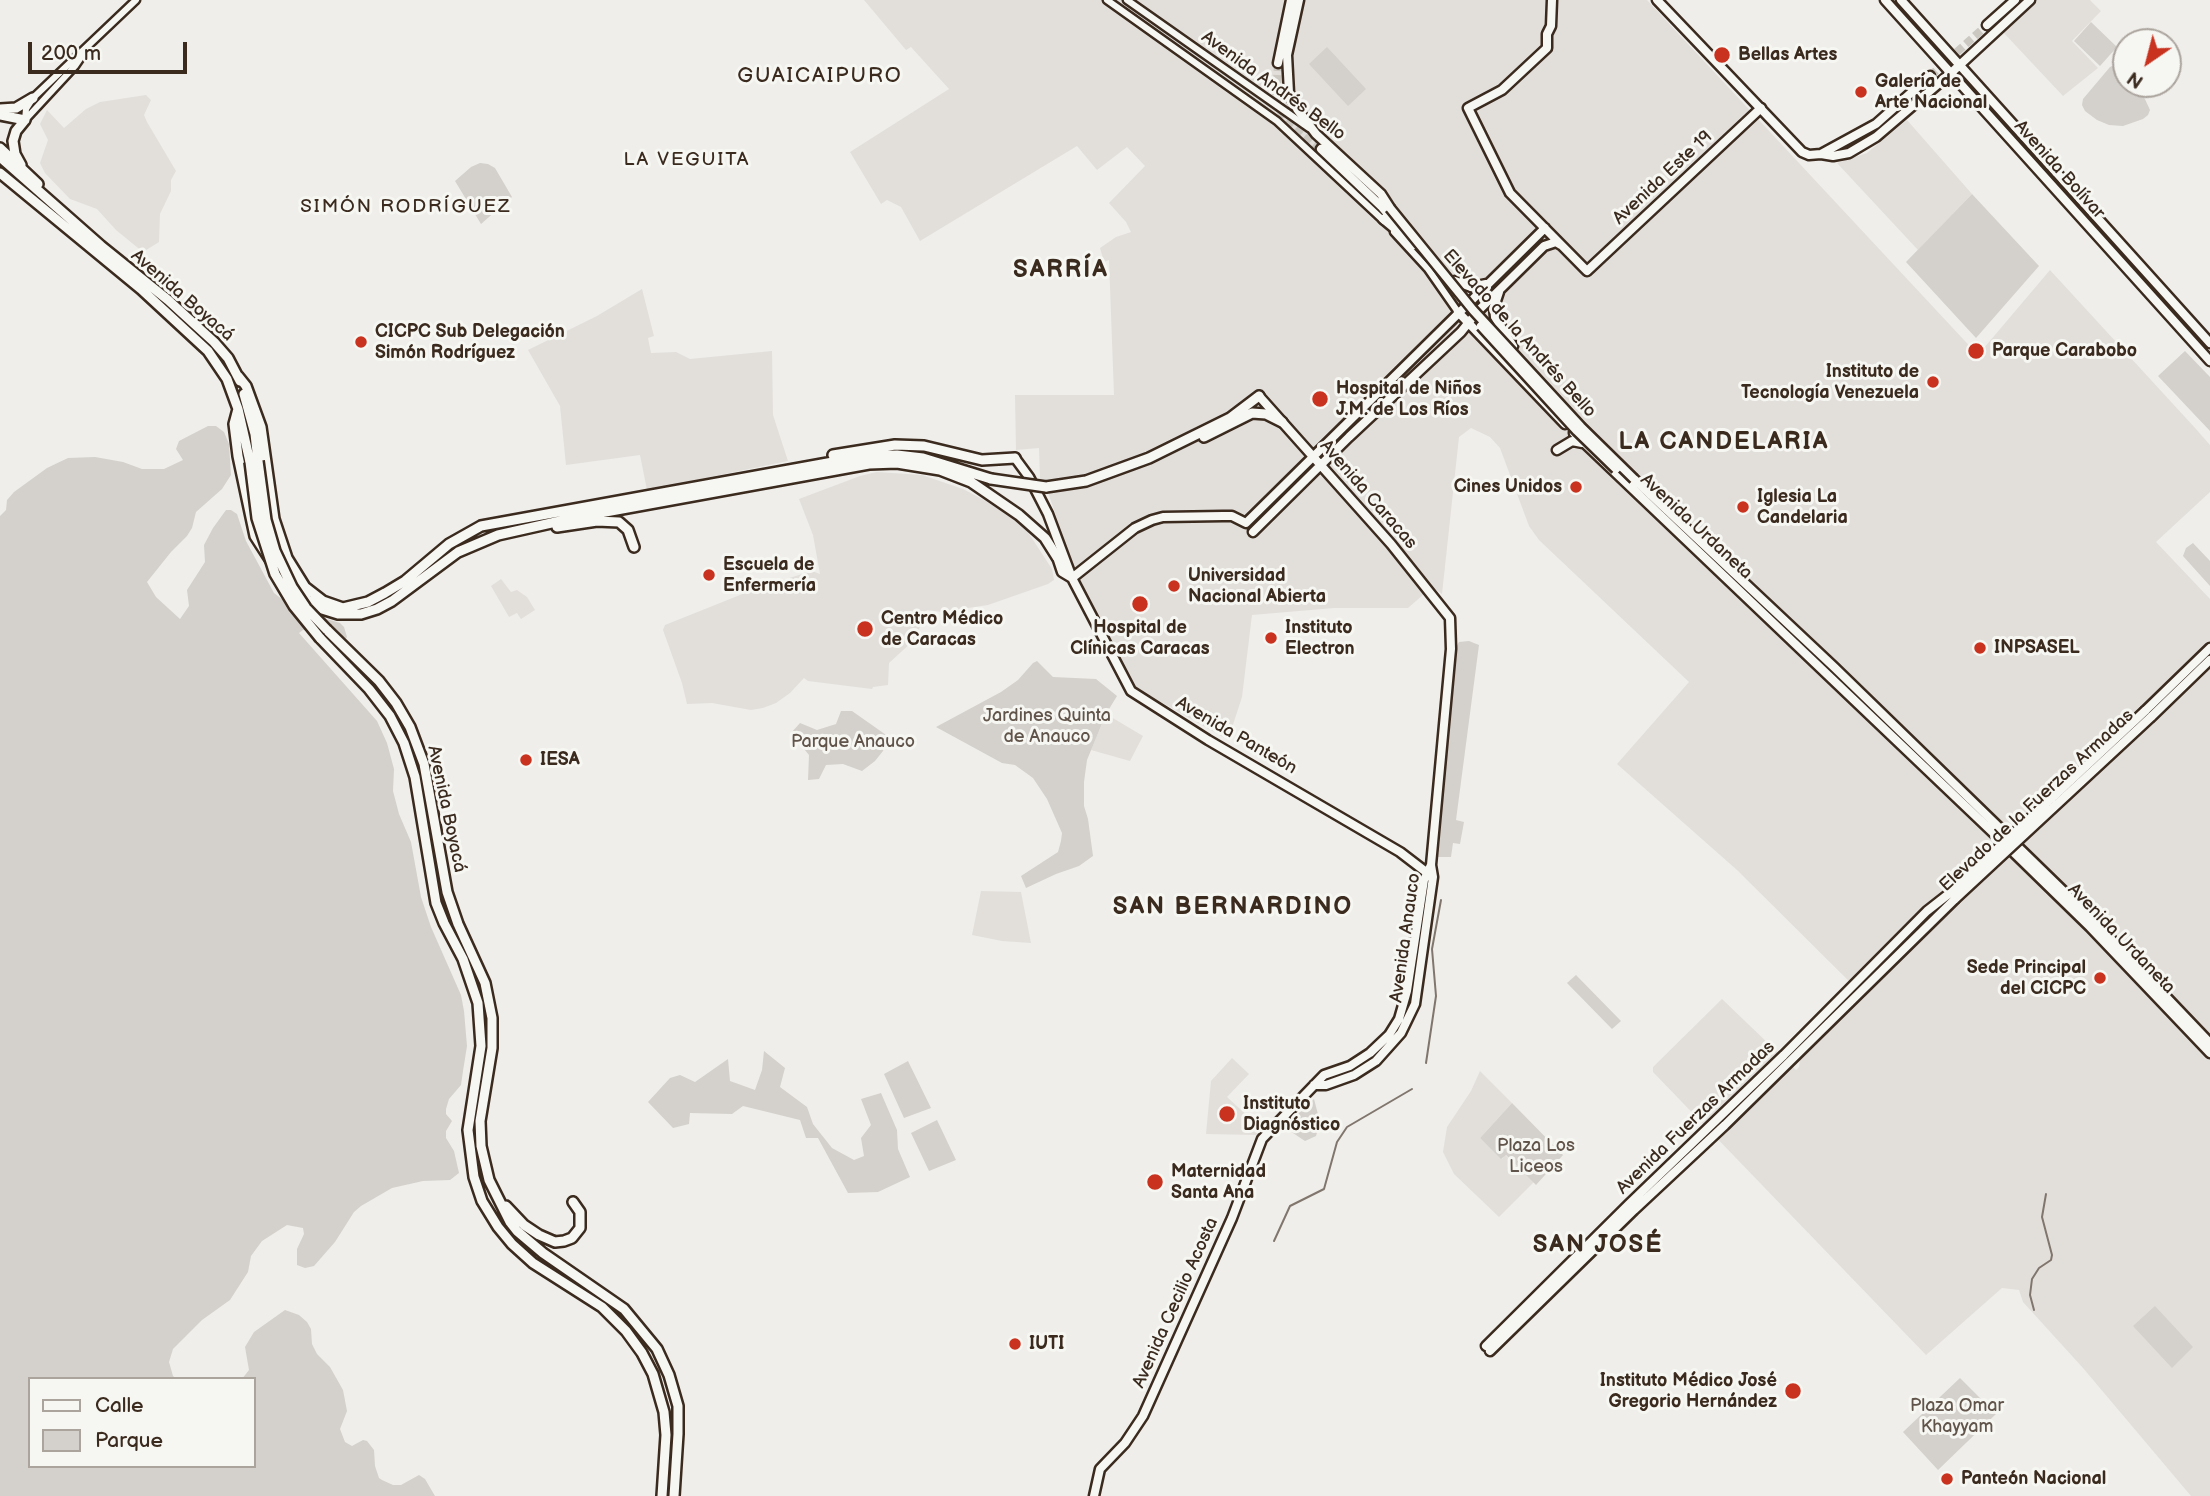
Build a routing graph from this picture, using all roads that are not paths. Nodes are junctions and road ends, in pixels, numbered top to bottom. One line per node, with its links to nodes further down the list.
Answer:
1 (136, 0): 15 (street)
2 (1107, 0): 31 (street, Avenida Andrés Bello)
3 (1127, 0): 23 (street, Avenida Andrés Bello)
4 (1291, 0): 13 (main road)
5 (1298, 0): 23 (main road)
6 (1552, 0): 32 (main road)
7 (1657, 0): 19 (main road)
8 (1885, 0): 16 (main road, Avenida Bolívar)
9 (1901, 0): 14 (main road, Avenida Bolívar)
10 (2015, 0): 12 (main road)
11 (2030, 0): 14 (main road)
12 (1987, 25)
13 (1278, 63)
14 (1960, 65): 16 (main road); 42 (main road, Avenida Bolívar)
15 (65, 70): 18 (street); 22 (street)
16 (1951, 73): 26 (main road); 43 (main road, Avenida Bolívar)
17 (1930, 76): 26 (main road)
18 (33, 98): 20 (highway); 22 (street)
19 (1761, 108): 26 (main road); 34 (main road, Avenida Este 19)
20 (0, 109)
21 (0, 114): 22 (highway)
22 (25, 120): 28 (highway)
23 (1316, 134): 30 (main road, Avenida Andrés Bello)
24 (0, 148): 28 (highway)
25 (1321, 149): 33 (main road)
26 (1821, 154)
27 (0, 157): 35 (highway, Avenida Boyacá)
28 (23, 169): 35 (highway)
29 (0, 173): 46 (highway, Avenida Boyacá)
30 (1390, 208): 57 (main road, Elevado de la Andrés Bello, bridge)
31 (1382, 219): 33 (main road); 39 (street, Avenida Urdaneta)
32 (1545, 228): 34 (main road); 37 (main road)
33 (1414, 245): 57 (main road, Elevado de la Andrés Bello, bridge)
34 (1561, 245): 38 (main road)
35 (101, 246): 44 (highway, Avenida Boyacá)
36 (1455, 281): 37 (main road)
37 (1492, 281): 39 (main road)
38 (1500, 289): 40 (main road); 41 (main road)
39 (1458, 312): 40 (main road, Avenida Urdaneta); 52 (main road)
40 (1468, 322): 41 (main road, Avenida Urdaneta); 56 (main road)
41 (1478, 333): 49 (main road, Avenida Urdaneta)
42 (2210, 343)
43 (2210, 361)
44 (238, 376): 54 (highway, Avenida Boyacá); 55 (highway)
45 (1259, 396): 47 (main road, Avenida Caracas); 50 (highway)
46 (238, 409): 54 (highway, Avenida Boyacá); 59 (highway)
47 (1282, 422): 50 (highway); 52 (main road, Avenida Caracas)
48 (1595, 436): 49 (main road)
49 (1585, 445): 51 (main road); 57 (main road, Avenida Urdaneta)
50 (1172, 447): 55 (highway, bridge)
51 (1557, 450)
52 (1312, 456): 56 (main road, Avenida Caracas); 63 (main road)
53 (1015, 458): 55 (highway); 63 (main road)
54 (254, 461): 65 (highway, Avenida Boyacá, bridge)
55 (813, 464)
56 (1320, 465): 60 (main road); 64 (main road, Avenida Caracas)
57 (1629, 481): 58 (main road, Elevado de la Andrés Bello)
58 (1658, 507): 69 (main road, Avenida Urdaneta)
59 (521, 529): 61 (highway); 62 (highway)
60 (1254, 532)
61 (634, 547)
62 (1057, 557): 63 (main road)
63 (1072, 578): 70 (main road, Avenida Panteón)
64 (1450, 618): 70 (main road, Avenida Anauco)
65 (324, 634): 78 (highway, Avenida Boyacá); 81 (highway, Avenida Boyacá)
66 (2210, 648): 68 (main road)
67 (2210, 660): 68 (main road)
68 (2158, 703): 71 (main road, Elevado de la Fuerzas Armadas, bridge)
69 (2009, 843): 74 (main road, Avenida Urdaneta); 75 (main road, Avenida Urdaneta)
70 (1430, 871): 77 (main road, Avenida Anauco)
71 (1952, 896): 72 (main road, Elevado de la Fuerzas Armadas); 73 (main road, Elevado de la Fuerzas Armadas)
72 (1927, 911): 76 (main road, Avenida Fuerzas Armadas)
73 (1935, 920): 76 (main road, Avenida Fuerzas Armadas)
74 (2210, 1042)
75 (2210, 1053)
76 (1714, 1130): 80 (main road, Avenida Fuerzas Armadas)
77 (1262, 1139): 83 (main road, Avenida Cecilio Acosta)
78 (495, 1195): 79 (highway); 82 (highway, Avenida Boyacá)
79 (573, 1202)
80 (1488, 1348)
81 (662, 1496)
82 (674, 1496)
83 (1094, 1496)

